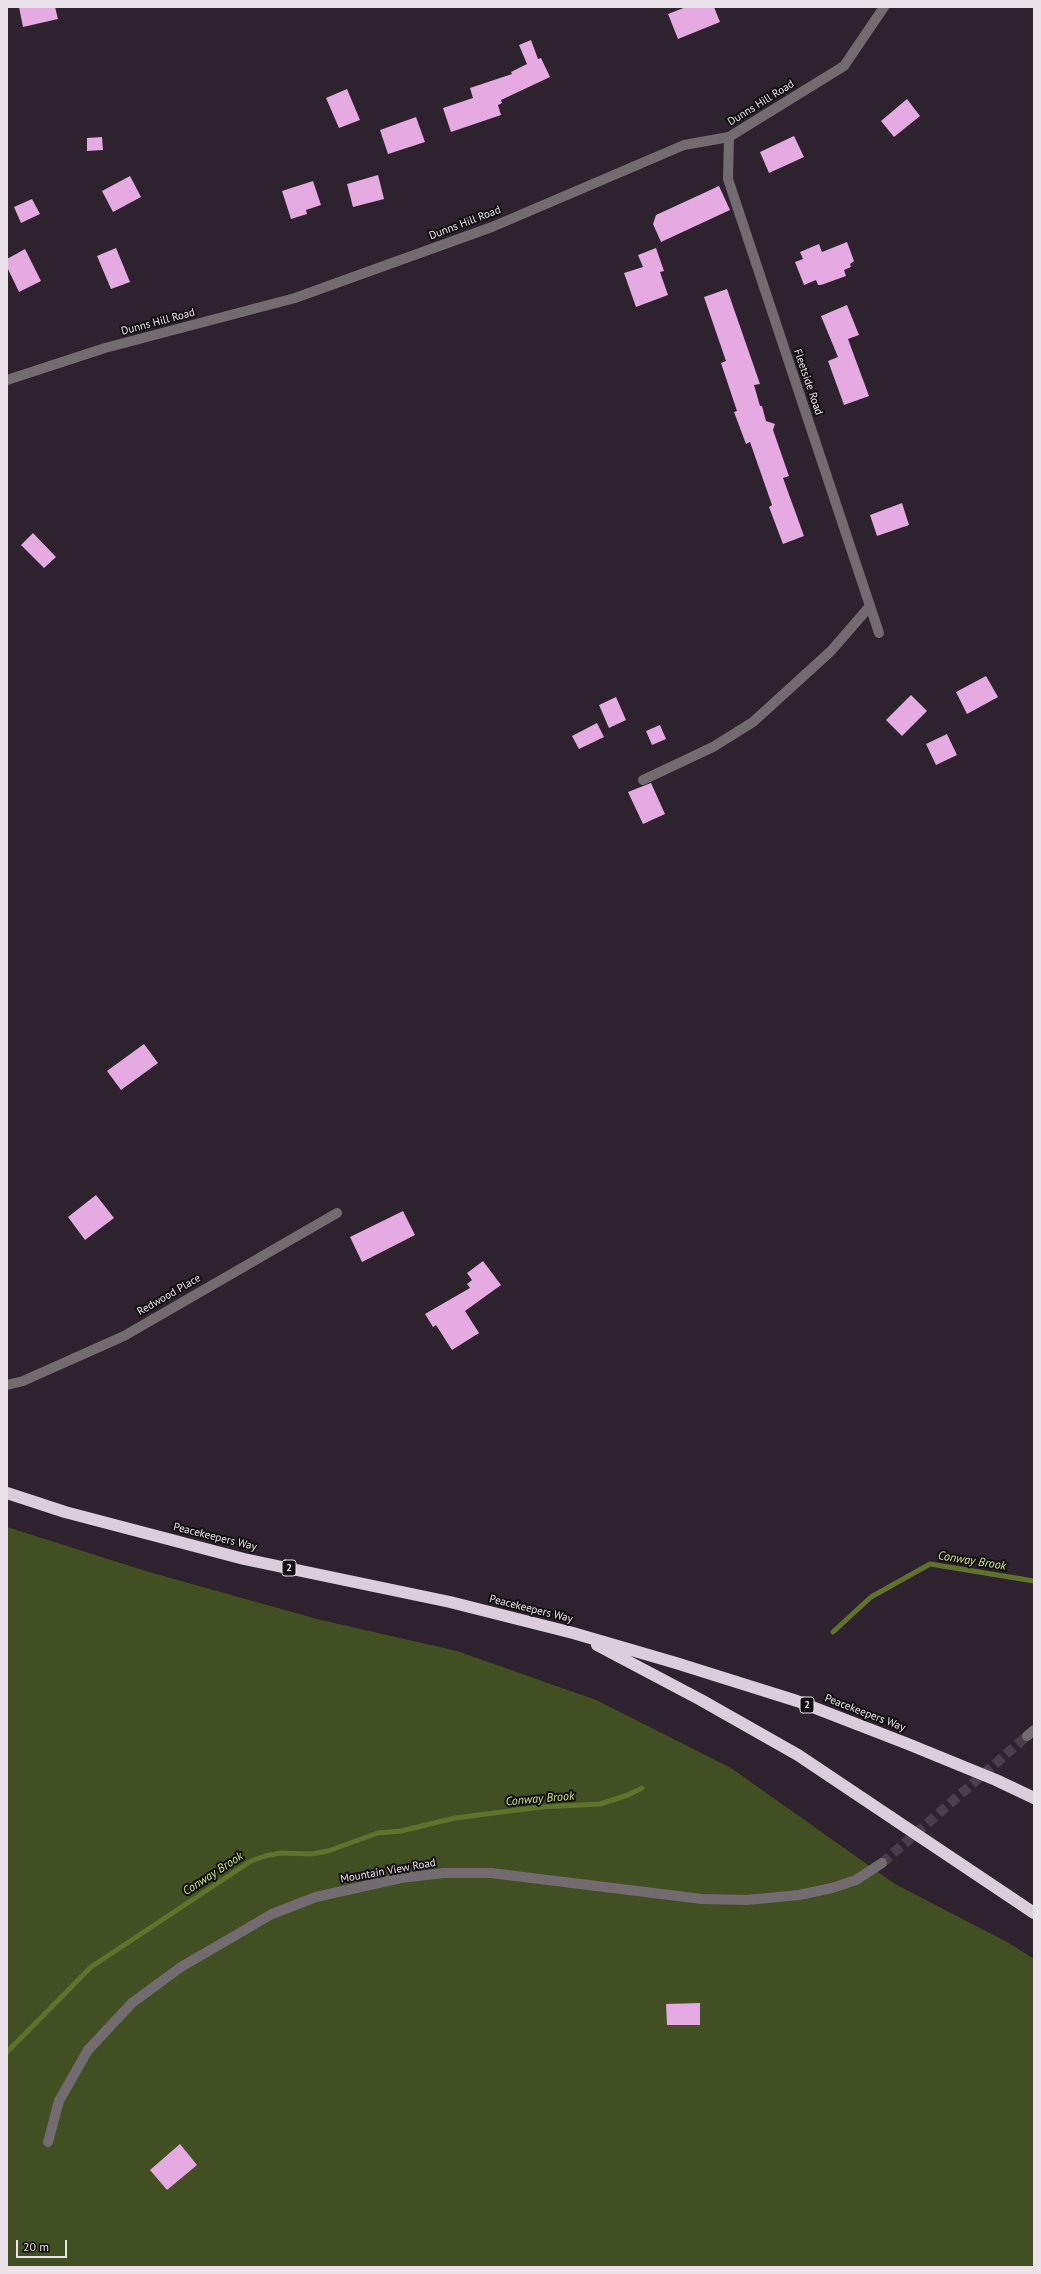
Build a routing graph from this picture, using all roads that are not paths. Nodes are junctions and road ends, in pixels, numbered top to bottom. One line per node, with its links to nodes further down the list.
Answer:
1 (884, 7): 2 (street, Dunns Hill Road)
2 (730, 137): 3 (street, Dunns Hill Road); 4 (street, Fleetside Road)
3 (7, 380)
4 (870, 606): 5 (street, Fleetside Road); 6 (street)
5 (879, 633)
6 (643, 780)
7 (337, 1213): 8 (street, Redwood Place)
8 (7, 1385)
9 (7, 1493): 10 (highway, Peacekeepers Way / 2)
10 (573, 1633): 11 (highway, Peacekeepers Way / 2); 13 (highway)
11 (1034, 1798)
12 (882, 1863): 14 (street, Mountain View Road)
13 (1034, 1913)
14 (48, 2142)

